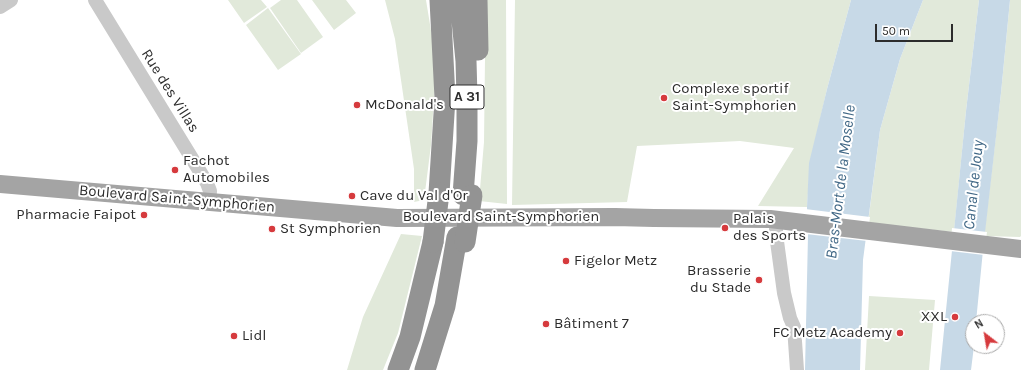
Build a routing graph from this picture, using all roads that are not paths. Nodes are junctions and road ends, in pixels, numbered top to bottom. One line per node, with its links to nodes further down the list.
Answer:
1 (11, 0): 7 (street)
2 (95, 0): 11 (street, Rue des Villas)
3 (428, 0): 8 (highway)
4 (440, 0): 8 (highway, A 31)
5 (460, 0): 10 (highway, A 31)
6 (477, 0): 10 (highway)
7 (0, 7)
8 (445, 98): 14 (highway, A 31, bridge)
9 (0, 184): 11 (main road, Boulevard Saint-Symphorien)
10 (468, 195): 15 (highway, bridge)
11 (209, 202): 12 (main road, Boulevard Saint-Symphorien)
12 (782, 220): 13 (main road, Boulevard Saint-Symphorien); 16 (street)
13 (1021, 249)
14 (398, 370)
15 (425, 370)
16 (797, 370)

